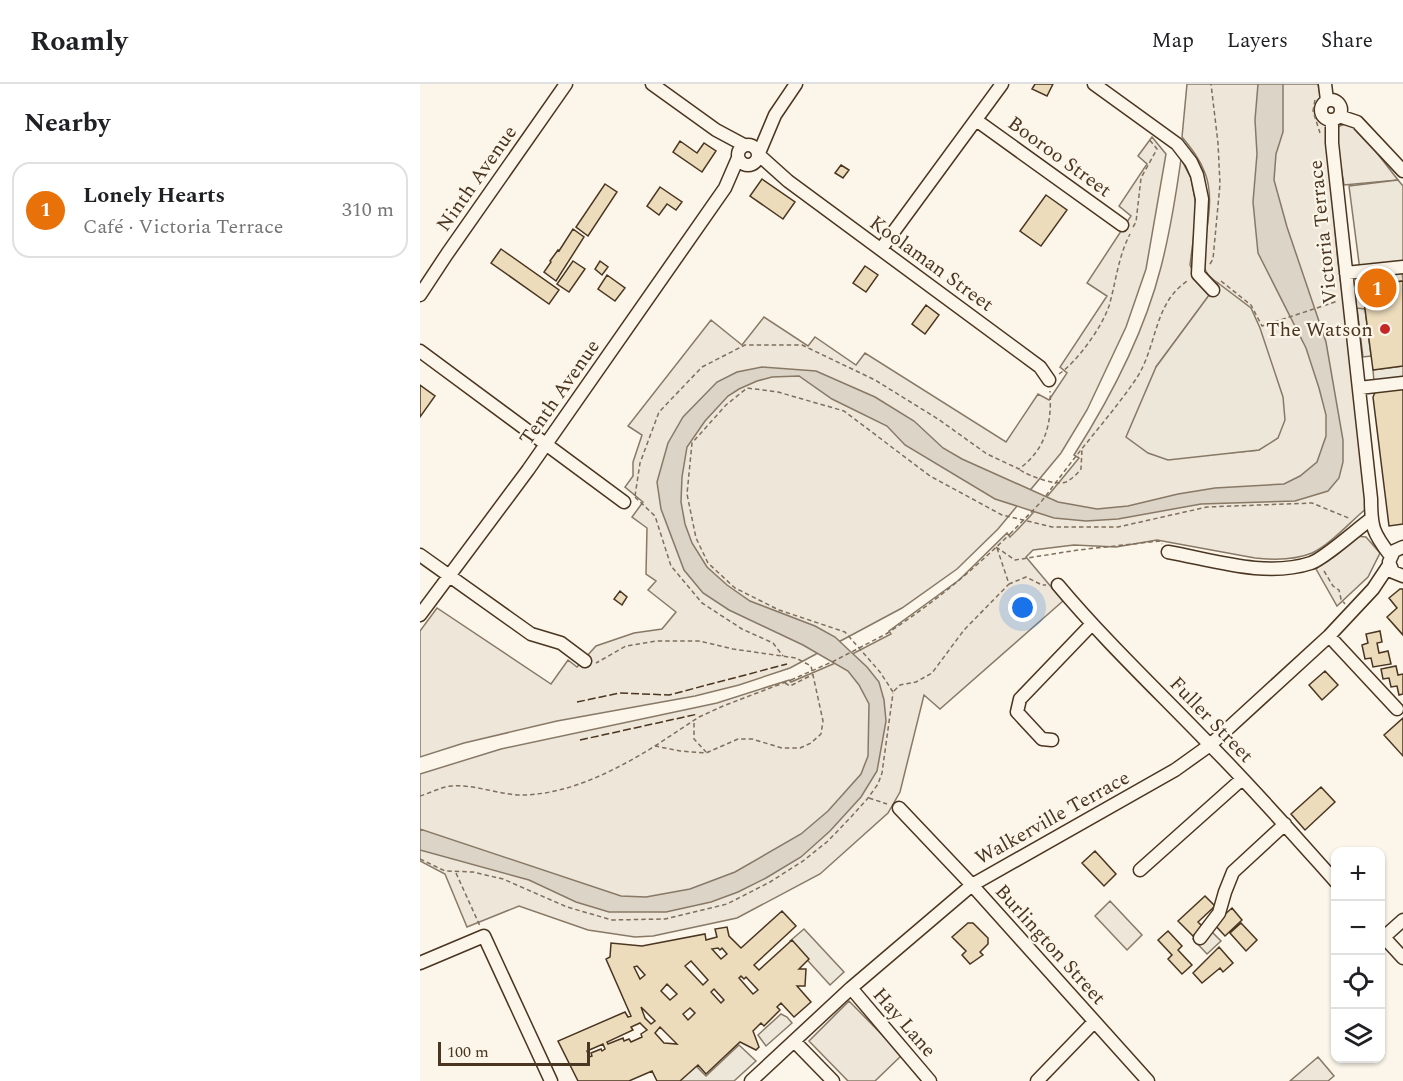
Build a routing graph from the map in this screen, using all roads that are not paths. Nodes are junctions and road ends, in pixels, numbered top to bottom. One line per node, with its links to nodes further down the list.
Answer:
1 (566, 84): 16 (street, Ninth Avenue)
2 (652, 84): 9 (street, Koolaman Street)
3 (796, 84): 9 (street, Tenth Avenue)
4 (1002, 84): 8 (street)
5 (1094, 84): 15 (street)
6 (1325, 84): 7 (street, Victoria Terrace)
7 (1335, 118): 10 (street); 14 (street, Victoria Terrace)
8 (976, 120): 11 (street, Booroo Street); 12 (street)
9 (749, 155): 12 (street, Koolaman Street); 21 (street, Tenth Avenue)
10 (1403, 171)
11 (1122, 225)
12 (881, 249): 18 (street, Koolaman Street)
13 (1403, 267): 14 (street)
14 (1346, 273): 20 (street, Victoria Terrace)
15 (1217, 286)
16 (420, 295)
17 (423, 354): 21 (street)
18 (1049, 380)
19 (1403, 383): 20 (street)
20 (1359, 388): 23 (street, Victoria Terrace)
21 (546, 445): 22 (street); 27 (street, Tenth Avenue)
22 (629, 499)
23 (1368, 522): 24 (street); 26 (street, Victoria Terrace)
24 (1168, 552)
25 (420, 555): 27 (street)
26 (1397, 561): 31 (street, Walkerville Terrace)
27 (450, 576): 29 (street, Tenth Avenue); 32 (street)
28 (1058, 585): 30 (street, Fuller Street)
29 (420, 615)
30 (1091, 625): 34 (street); 35 (street, Fuller Street)
31 (1329, 636): 33 (street); 35 (street, Walkerville Terrace)
32 (585, 661)
33 (1397, 709)
34 (1052, 740)
35 (1210, 745): 36 (street, Fuller Street); 41 (street, Walkerville Terrace)
36 (1242, 779): 38 (street, Fuller Street); 39 (street)
37 (899, 808): 41 (street, Burlington Street)
38 (1285, 824): 40 (street, Fuller Street); 44 (street)
39 (1140, 870)
40 (1331, 877)
41 (972, 885): 48 (street, Walkerville Terrace); 49 (street, Burlington Street)
42 (1403, 920): 43 (street)
43 (1385, 933)
44 (1200, 938)
45 (1385, 938): 46 (street)
46 (1403, 958)
47 (420, 963): 51 (street)
48 (851, 988): 50 (street, Walkerville Terrace); 54 (street, Hay Lane)
49 (1094, 1022): 55 (street); 56 (street, Burlington Street)
50 (794, 1041): 52 (street, Walkerville Terrace); 53 (street)
51 (551, 1081)
52 (751, 1081)
53 (833, 1081)
54 (930, 1081)
55 (1037, 1081)
56 (1148, 1081)

